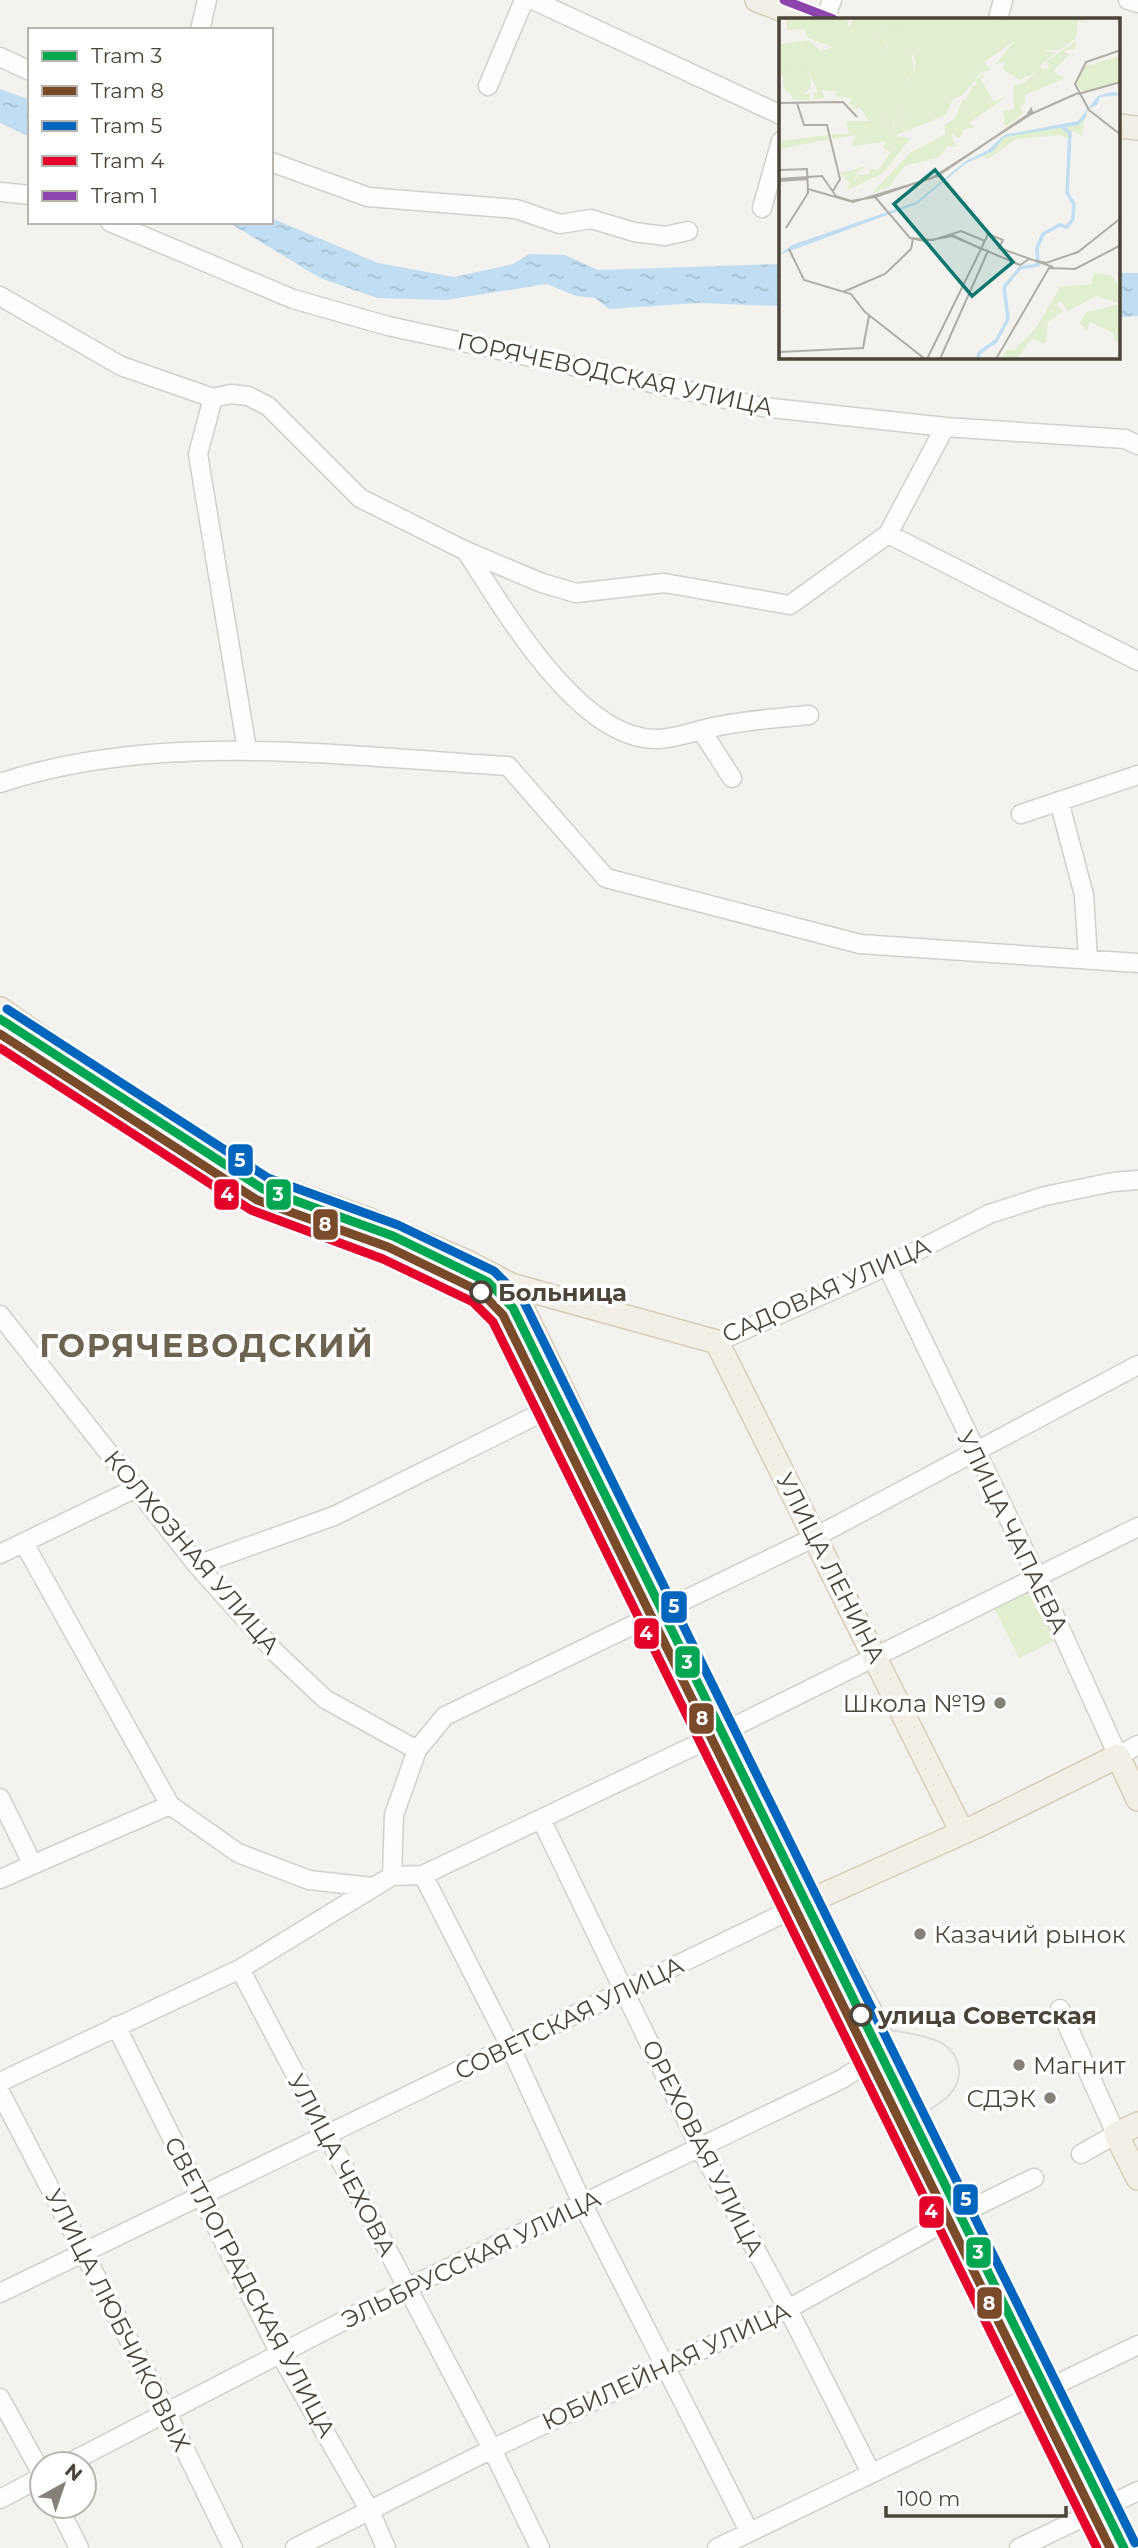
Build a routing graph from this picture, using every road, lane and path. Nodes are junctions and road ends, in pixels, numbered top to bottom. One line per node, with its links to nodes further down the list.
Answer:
1 (208, 0): 12 (street)
2 (524, 0): 15 (street)
3 (533, 0): 16 (street)
4 (757, 0): 9 (main road)
5 (832, 0): 10 (street)
6 (1003, 0): 11 (street)
7 (1128, 0): 8 (street)
8 (1138, 4)
9 (804, 18)
10 (825, 18)
11 (998, 18)
12 (201, 28)
13 (0, 57): 14 (street)
14 (28, 70)
15 (488, 86)
16 (779, 114)
17 (1120, 126): 18 (main road)
18 (1138, 128)
19 (779, 148): 23 (street)
20 (273, 163): 25 (street)
21 (0, 192): 22 (street)
22 (28, 195)
23 (762, 208)
24 (115, 224): 28 (street, ГОРЯЧЕВОДСКАЯ УЛИЦА)
25 (688, 231)
26 (0, 296): 27 (street)
27 (213, 398): 31 (street); 35 (street)
28 (945, 427): 29 (street, ГОРЯЧЕВОДСКАЯ УЛИЦА); 30 (street)
29 (1138, 445)
30 (888, 534): 31 (street); 32 (street)
31 (466, 551): 34 (street)
32 (1138, 661)
33 (809, 715): 34 (street)
34 (701, 730): 37 (street)
35 (247, 750): 38 (street); 41 (street)
36 (1138, 775): 39 (street)
37 (732, 779)
38 (0, 783)
39 (1059, 801): 40 (street); 41 (street)
40 (1021, 814)
41 (1088, 959): 42 (street)
42 (1138, 963)
43 (0, 1009): 46 (main road, САДОВАЯ УЛИЦА)
44 (1138, 1181): 45 (street, САДОВАЯ УЛИЦА)
45 (887, 1266): 48 (street, САДОВАЯ УЛИЦА); 51 (street, УЛИЦА ЧАПАЕВА)
46 (511, 1285): 48 (main road, САДОВАЯ УЛИЦА); 50 (main road)
47 (0, 1315): 52 (street, КОЛХОЗНАЯ УЛИЦА)
48 (717, 1342): 54 (main road, УЛИЦА ЛЕНИНА)
49 (1138, 1365): 51 (street)
50 (567, 1400): 57 (street); 59 (main road)
51 (975, 1451): 54 (street); 58 (street, УЛИЦА ЧАПАЕВА)
52 (136, 1488): 55 (street); 57 (street, КОЛХОЗНАЯ УЛИЦА)
53 (1138, 1527): 58 (street)
54 (813, 1538): 59 (street); 60 (main road, УЛИЦА ЛЕНИНА)
55 (25, 1545): 56 (street); 66 (street)
56 (0, 1554)
57 (197, 1564): 62 (street, КОЛХОЗНАЯ УЛИЦА)
58 (1036, 1575): 60 (street); 63 (street, УЛИЦА ЧАПАЕВА)
59 (662, 1612): 61 (main road); 62 (street)
60 (876, 1656): 61 (street); 68 (main road, УЛИЦА ЛЕНИНА)
61 (719, 1734): 67 (street); 74 (main road)
62 (417, 1750): 71 (street)
63 (1128, 1751): 65 (main road, УЛИЦА ЧАПАЕВА); 68 (main road, СОВЕТСКАЯ УЛИЦА)
64 (0, 1798): 69 (street)
65 (1138, 1799)
66 (170, 1805): 69 (street); 73 (street)
67 (541, 1819): 70 (street); 76 (street, ОРЕХОВАЯ УЛИЦА)
68 (962, 1832): 74 (main road, СОВЕТСКАЯ УЛИЦА)
69 (32, 1863): 72 (street)
70 (423, 1875): 71 (street); 79 (street)
71 (391, 1876): 73 (street)
72 (0, 1879)
73 (372, 1887): 75 (street)
74 (803, 1903): 76 (street, СОВЕТСКАЯ УЛИЦА); 80 (street)
75 (240, 1969): 78 (street); 85 (street, УЛИЦА ЧЕХОВА)
76 (623, 1991): 79 (street, СОВЕТСКАЯ УЛИЦА); 86 (street, ОРЕХОВАЯ УЛИЦА)
77 (1060, 2009): 84 (street)
78 (116, 2026): 81 (street); 90 (street, СВЕТЛОГРАДСКАЯ УЛИЦА)
79 (510, 2046): 85 (street, СОВЕТСКАЯ УЛИЦА); 91 (street)
80 (876, 2057): 86 (street, ЭЛЬБРУССКАЯ УЛИЦА); 92 (street)
81 (0, 2082)
82 (0, 2092): 93 (street, УЛИЦА ЛЮБЧИКОВЫХ)
83 (1138, 2124): 84 (main road)
84 (1116, 2134): 87 (street); 89 (main road)
85 (326, 2135): 90 (street, СОВЕТСКАЯ УЛИЦА); 94 (street, УЛИЦА ЧЕХОВА)
86 (700, 2148): 91 (street, ЭЛЬБРУССКАЯ УЛИЦА); 96 (street, ОРЕХОВАЯ УЛИЦА)
87 (1081, 2154)
88 (1034, 2178): 92 (street, ЮБИЛЕЙНАЯ УЛИЦА)
89 (1138, 2178)
90 (202, 2196): 93 (street, СОВЕТСКАЯ УЛИЦА); 98 (street, СВЕТЛОГРАДСКАЯ УЛИЦА)
91 (583, 2205): 94 (street, ЭЛЬБРУССКАЯ УЛИЦА); 99 (street)
92 (955, 2216): 96 (street, ЮБИЛЕЙНАЯ УЛИЦА); 100 (street)
93 (83, 2252): 95 (street, СОВЕТСКАЯ УЛИЦА); 102 (street, УЛИЦА ЛЮБЧИКОВЫХ)
94 (407, 2288): 98 (street, ЭЛЬБРУССКАЯ УЛИЦА); 103 (street, УЛИЦА ЧЕХОВА)
95 (0, 2293)
96 (788, 2309): 99 (street, ЮБИЛЕЙНАЯ УЛИЦА); 106 (street, ОРЕХОВАЯ УЛИЦА)
97 (1138, 2345): 100 (street)
98 (281, 2354): 102 (street, ЭЛЬБРУССКАЯ УЛИЦА); 111 (street, СВЕТЛОГРАДСКАЯ УЛИЦА)
99 (665, 2365): 103 (street, ЮБИЛЕЙНАЯ УЛИЦА); 113 (street)
100 (1042, 2389): 106 (street); 110 (street)
101 (0, 2398): 104 (street)
102 (166, 2411): 105 (street, ЭЛЬБРУССКАЯ УЛИЦА); 115 (street, УЛИЦА ЛЮБЧИКОВЫХ)
103 (492, 2449): 111 (street, ЮБИЛЕЙНАЯ УЛИЦА); 118 (street, УЛИЦА ЧЕХОВА)
104 (28, 2450)
105 (93, 2450)
106 (872, 2473): 113 (street)
107 (28, 2483): 109 (street)
108 (1138, 2491): 110 (street)
109 (0, 2499)
110 (1102, 2508): 120 (street); 121 (street)
111 (370, 2511): 116 (street, ЮБИЛЕЙНАЯ УЛИЦА); 117 (street, СВЕТЛОГРАДСКАЯ УЛИЦА)
112 (65, 2520): 114 (street)
113 (749, 2531): 119 (street)
114 (79, 2548)
115 (233, 2548)
116 (295, 2548)
117 (386, 2548)
118 (540, 2548)
119 (717, 2548)
120 (1019, 2548)
121 (1122, 2548)

